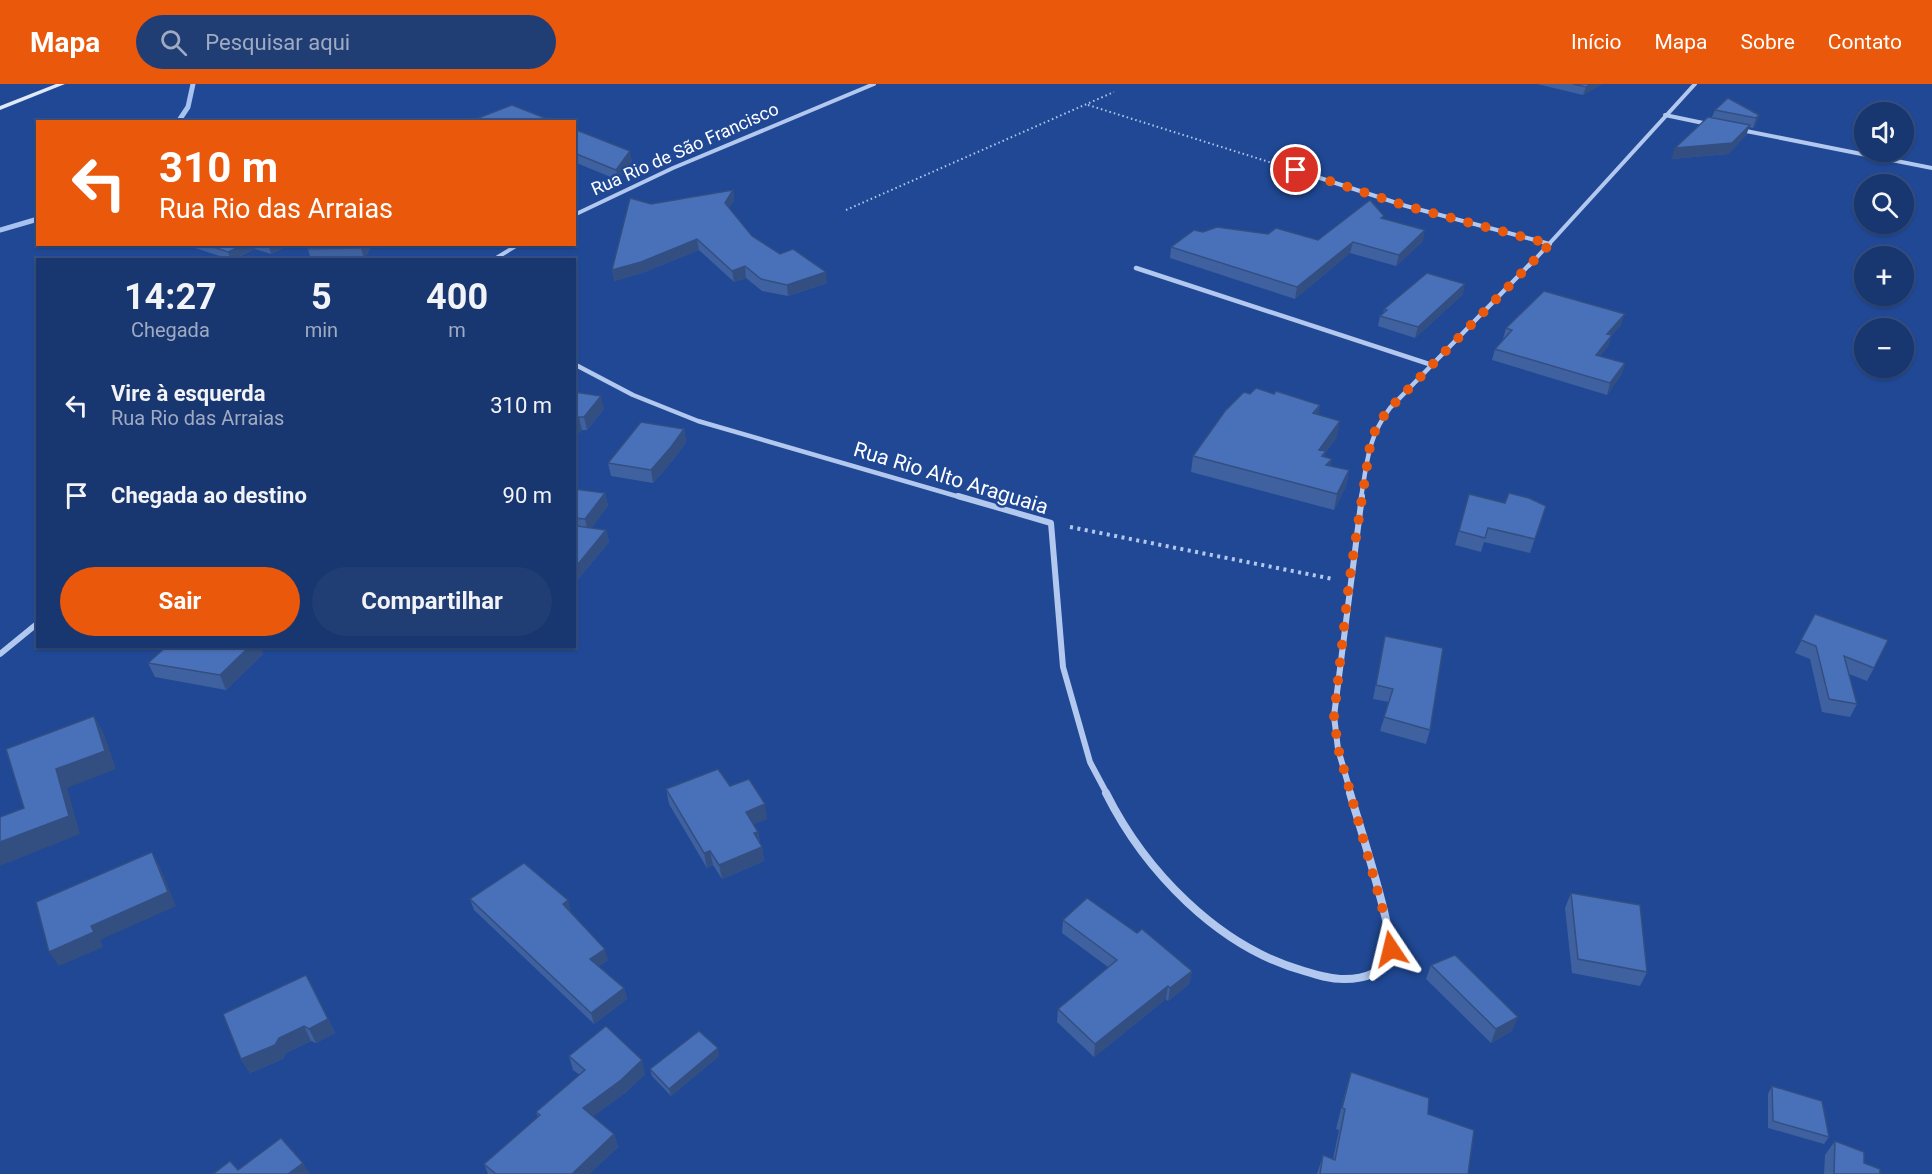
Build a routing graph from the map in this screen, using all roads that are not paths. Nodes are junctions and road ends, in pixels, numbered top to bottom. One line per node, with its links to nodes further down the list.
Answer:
1 (62, 84): 4 (main road)
2 (874, 84): 10 (street, Rua Rio de São Francisco)
3 (1695, 84): 5 (street, Rua Rio Alto Araguaia)
4 (0, 108)
5 (1665, 115): 6 (street); 11 (street, Rua Rio Alto Araguaia)
6 (1711, 124)
7 (1734, 129): 8 (street)
8 (1932, 168)
9 (1317, 177): 11 (street)
10 (576, 213)
11 (1550, 244): 16 (street, Rua Rio Alto Araguaia)
12 (516, 246): 13 (street)
13 (496, 258)
14 (1136, 268): 16 (street)
15 (576, 365): 16 (street, Rua Rio Alto Araguaia)
16 (1432, 365)
17 (36, 625): 18 (street)
18 (0, 654)

